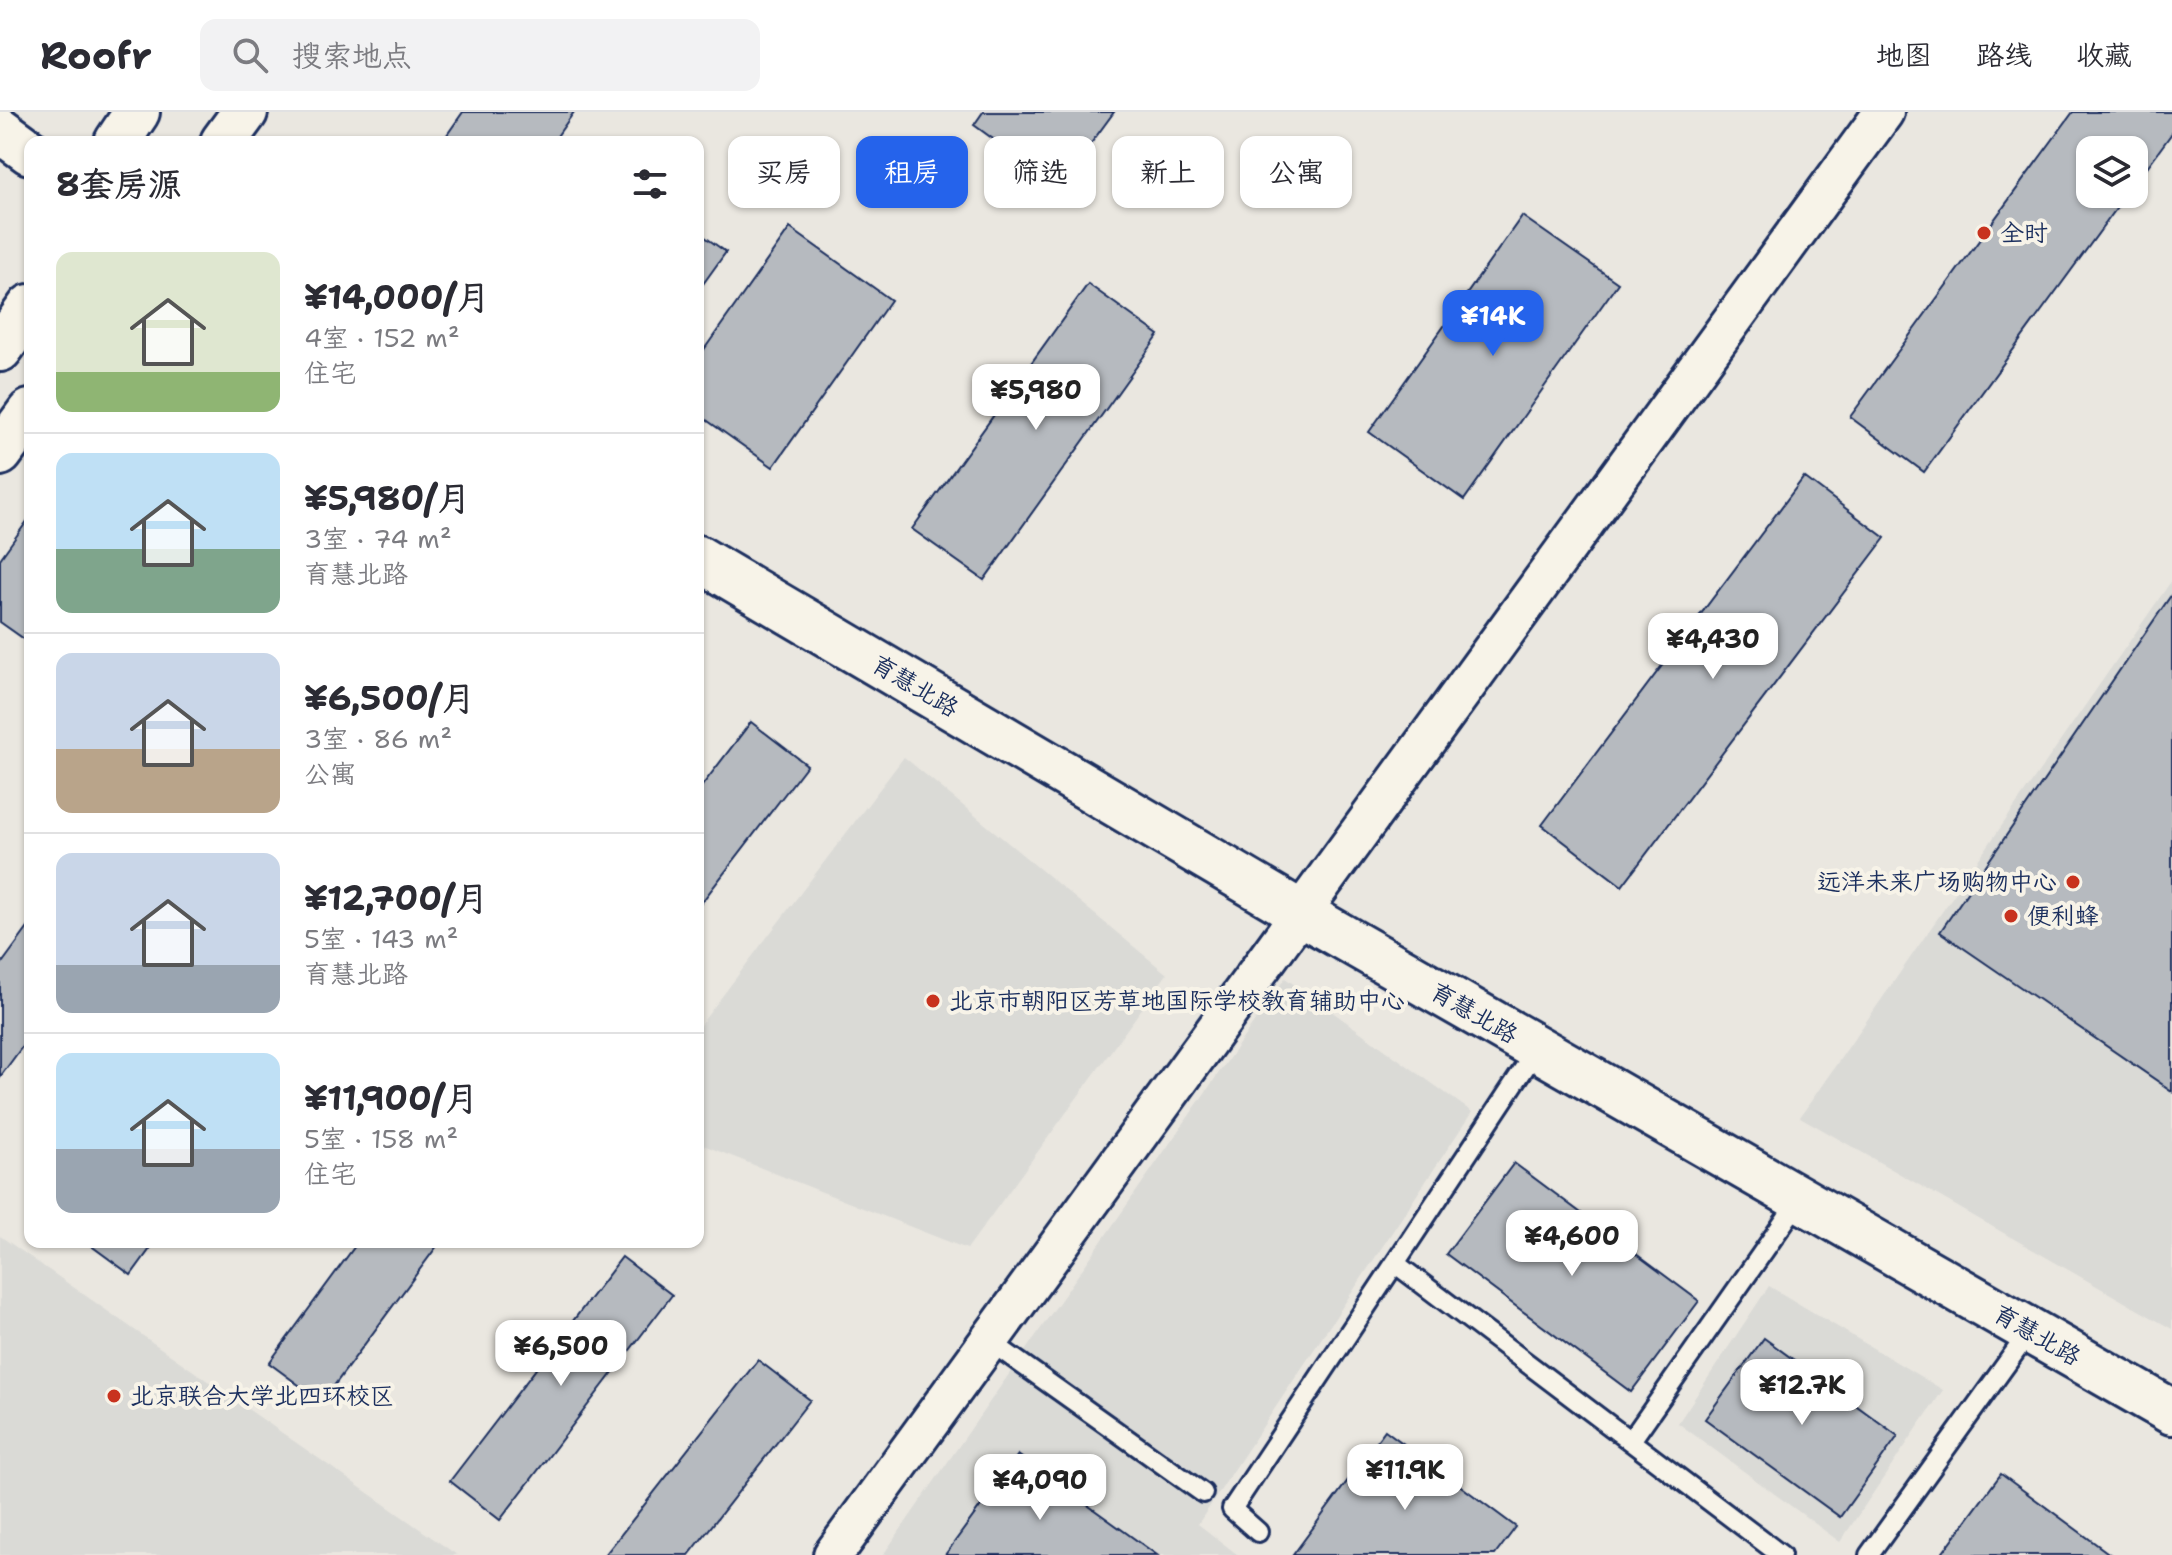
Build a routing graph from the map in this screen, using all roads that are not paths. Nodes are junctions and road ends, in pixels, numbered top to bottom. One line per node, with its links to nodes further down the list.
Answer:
1 (137, 112): 5 (street)
2 (245, 112): 6 (street)
3 (1884, 112): 13 (street)
4 (0, 130): 7 (street)
5 (121, 136)
6 (227, 136)
7 (24, 148)
8 (24, 315): 9 (street)
9 (0, 349)
10 (24, 420): 11 (street)
11 (0, 453)
12 (704, 562): 13 (street, 育慧北路)
13 (1299, 912): 14 (street, 育慧北路); 18 (street)
14 (1537, 1049): 15 (street, 育慧北路); 16 (lane)
15 (1800, 1199): 17 (street, 育慧北路); 20 (lane)
16 (1396, 1264): 20 (lane); 22 (lane)
17 (2030, 1331): 19 (street, 育慧北路); 25 (lane)
18 (988, 1340): 21 (lane); 23 (street)
19 (2172, 1412)
20 (1632, 1439): 24 (lane)
21 (1203, 1493)
22 (1258, 1532)
23 (833, 1555)
24 (1781, 1555)
25 (1869, 1555)

